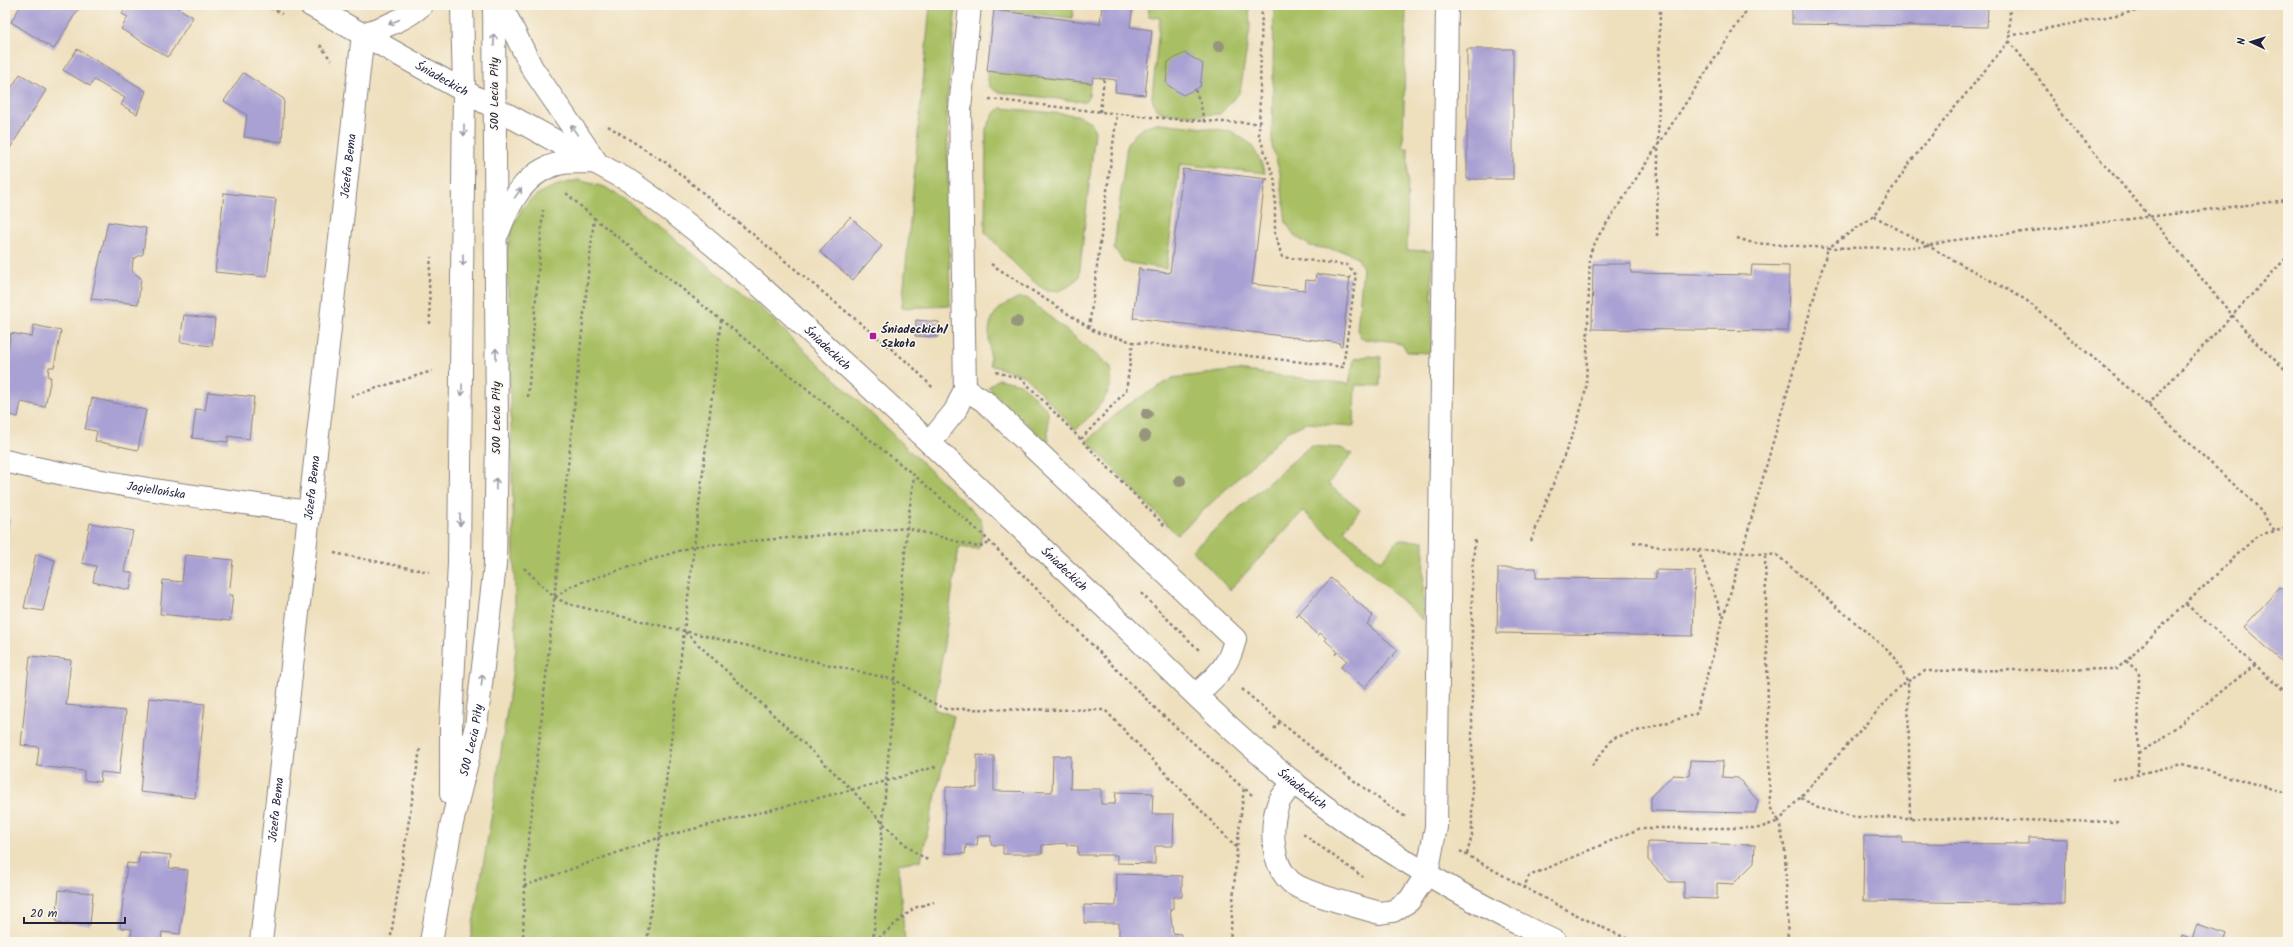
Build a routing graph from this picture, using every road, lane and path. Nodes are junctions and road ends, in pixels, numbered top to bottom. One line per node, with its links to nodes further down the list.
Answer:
1 (265, 5): 14 (path)
2 (310, 5): 15 (street, Śniadeckich)
3 (422, 5): 15 (street, one-way to 15)
4 (462, 5): 22 (street, 500 Lecia Piły)
5 (494, 5): 24 (street, 500 Lecia Piły, one-way to 5)
6 (501, 5): 30 (street, Śniadeckich, one-way to 6)
7 (970, 5): 50 (street)
8 (1262, 5): 28 (path)
9 (1447, 5): 107 (street)
10 (1660, 5): 29 (path)
11 (1750, 5): 29 (path)
12 (2010, 5): 16 (path)
13 (2167, 5): 16 (path)
14 (283, 15)
15 (363, 34): 20 (street, Józefa Bema); 22 (street, Śniadeckich)
16 (2010, 36): 18 (path)
17 (316, 40): 20 (path)
18 (2009, 41): 33 (path); 34 (path)
19 (1104, 78): 25 (path)
20 (357, 85): 59 (street, Józefa Bema)
21 (1195, 90): 27 (path)
22 (464, 92): 24 (street, Śniadeckich); 73 (street, 500 Lecia Piły, one-way to 73)
23 (981, 98): 25 (path)
24 (493, 108): 30 (street, Śniadeckich); 38 (street, 500 Lecia Piły)
25 (1100, 112): 26 (path)
26 (1117, 114): 27 (path); 47 (path)
27 (1204, 121): 28 (path)
28 (1260, 123): 48 (path)
29 (1657, 148): 36 (path); 65 (path)
30 (597, 162): 38 (street, one-way to 30); 56 (street, Śniadeckich)
31 (565, 191): 35 (path)
32 (2288, 200): 34 (path)
33 (1874, 216): 39 (path); 40 (path)
34 (2150, 216): 39 (path); 44 (path)
35 (594, 218): 45 (path); 75 (path)
36 (1657, 236)
37 (1737, 238): 40 (path)
38 (495, 241): 74 (street, 500 Lecia Piły, one-way to 38)
39 (1929, 246): 40 (path); 54 (path)
40 (1828, 248): 71 (path)
41 (432, 254): 46 (path)
42 (2288, 256): 44 (path)
43 (988, 262): 47 (path)
44 (2232, 315): 51 (path); 54 (path)
45 (721, 320): 58 (path); 68 (path)
46 (430, 325)
47 (1089, 328): 48 (path)
48 (1134, 342): 55 (path)
49 (431, 364): 53 (path)
50 (964, 367): 52 (street); 55 (path)
51 (2288, 372)
52 (965, 389): 56 (street); 83 (street)
53 (346, 398)
54 (2148, 405): 63 (path)
55 (1081, 439): 60 (path)
56 (930, 442): 83 (street, Śniadeckich)
57 (5, 461): 59 (street, Jagiellońska)
58 (914, 475): 61 (path); 67 (path)
59 (309, 512): 112 (street, Józefa Bema)
60 (1165, 526)
61 (907, 528): 67 (path); 68 (path); 81 (path)
62 (2288, 528): 63 (path)
63 (2275, 531): 76 (path)
64 (1475, 540): 105 (path)
65 (1531, 540)
66 (1633, 542): 69 (path)
67 (990, 543): 93 (path)
68 (694, 546): 75 (path); 78 (path)
69 (1698, 550): 71 (path); 77 (path)
70 (332, 552): 73 (path)
71 (1741, 552): 72 (path); 77 (path)
72 (1765, 554): 82 (path); 99 (path)
73 (460, 563): 102 (street, 500 Lecia Piły)
74 (495, 565): 75 (path); 102 (street, 500 Lecia Piły, one-way to 74)
75 (554, 597): 78 (path); 109 (path)
76 (2186, 604): 79 (path); 80 (path)
77 (1723, 617): 88 (path)
78 (685, 632): 81 (path); 94 (path); 103 (path)
79 (2126, 661): 82 (path); 86 (path)
80 (2255, 665): 84 (path); 86 (path)
81 (895, 680): 91 (path); 104 (path)
82 (1908, 682): 96 (path); 98 (path)
83 (1197, 694): 92 (street, Śniadeckich)
84 (2288, 694)
85 (421, 742): 113 (path)
86 (2138, 753): 89 (path)
87 (938, 766): 91 (path)
88 (1592, 766)
89 (2138, 776): 90 (path); 95 (path)
90 (2112, 780)
91 (887, 781): 94 (path); 101 (path)
92 (1294, 782): 97 (street); 107 (street, Śniadeckich)
93 (1244, 788): 97 (path); 104 (path)
94 (851, 790): 101 (path); 103 (path)
95 (2288, 793)
96 (1801, 798): 98 (path); 99 (path)
97 (1276, 814): 107 (street); 108 (path)
98 (1910, 819): 100 (path)
99 (1779, 822): 110 (path); 120 (path)
100 (2118, 822)
101 (883, 825): 106 (path); 117 (path)
102 (451, 827): 114 (street, 500 Lecia Piły)
103 (661, 837): 109 (path); 116 (path)
104 (1236, 848): 118 (path)
105 (1467, 855)
106 (929, 860)
107 (1428, 874): 119 (street, Śniadeckich)
108 (1364, 878)
109 (524, 886): 115 (path)
110 (1523, 888)
111 (934, 902): 117 (path)
112 (261, 942)
113 (390, 942)
114 (431, 942)
115 (523, 942)
116 (648, 942)
117 (874, 942)
118 (1230, 942)
119 (1556, 942)
120 (1788, 942)

